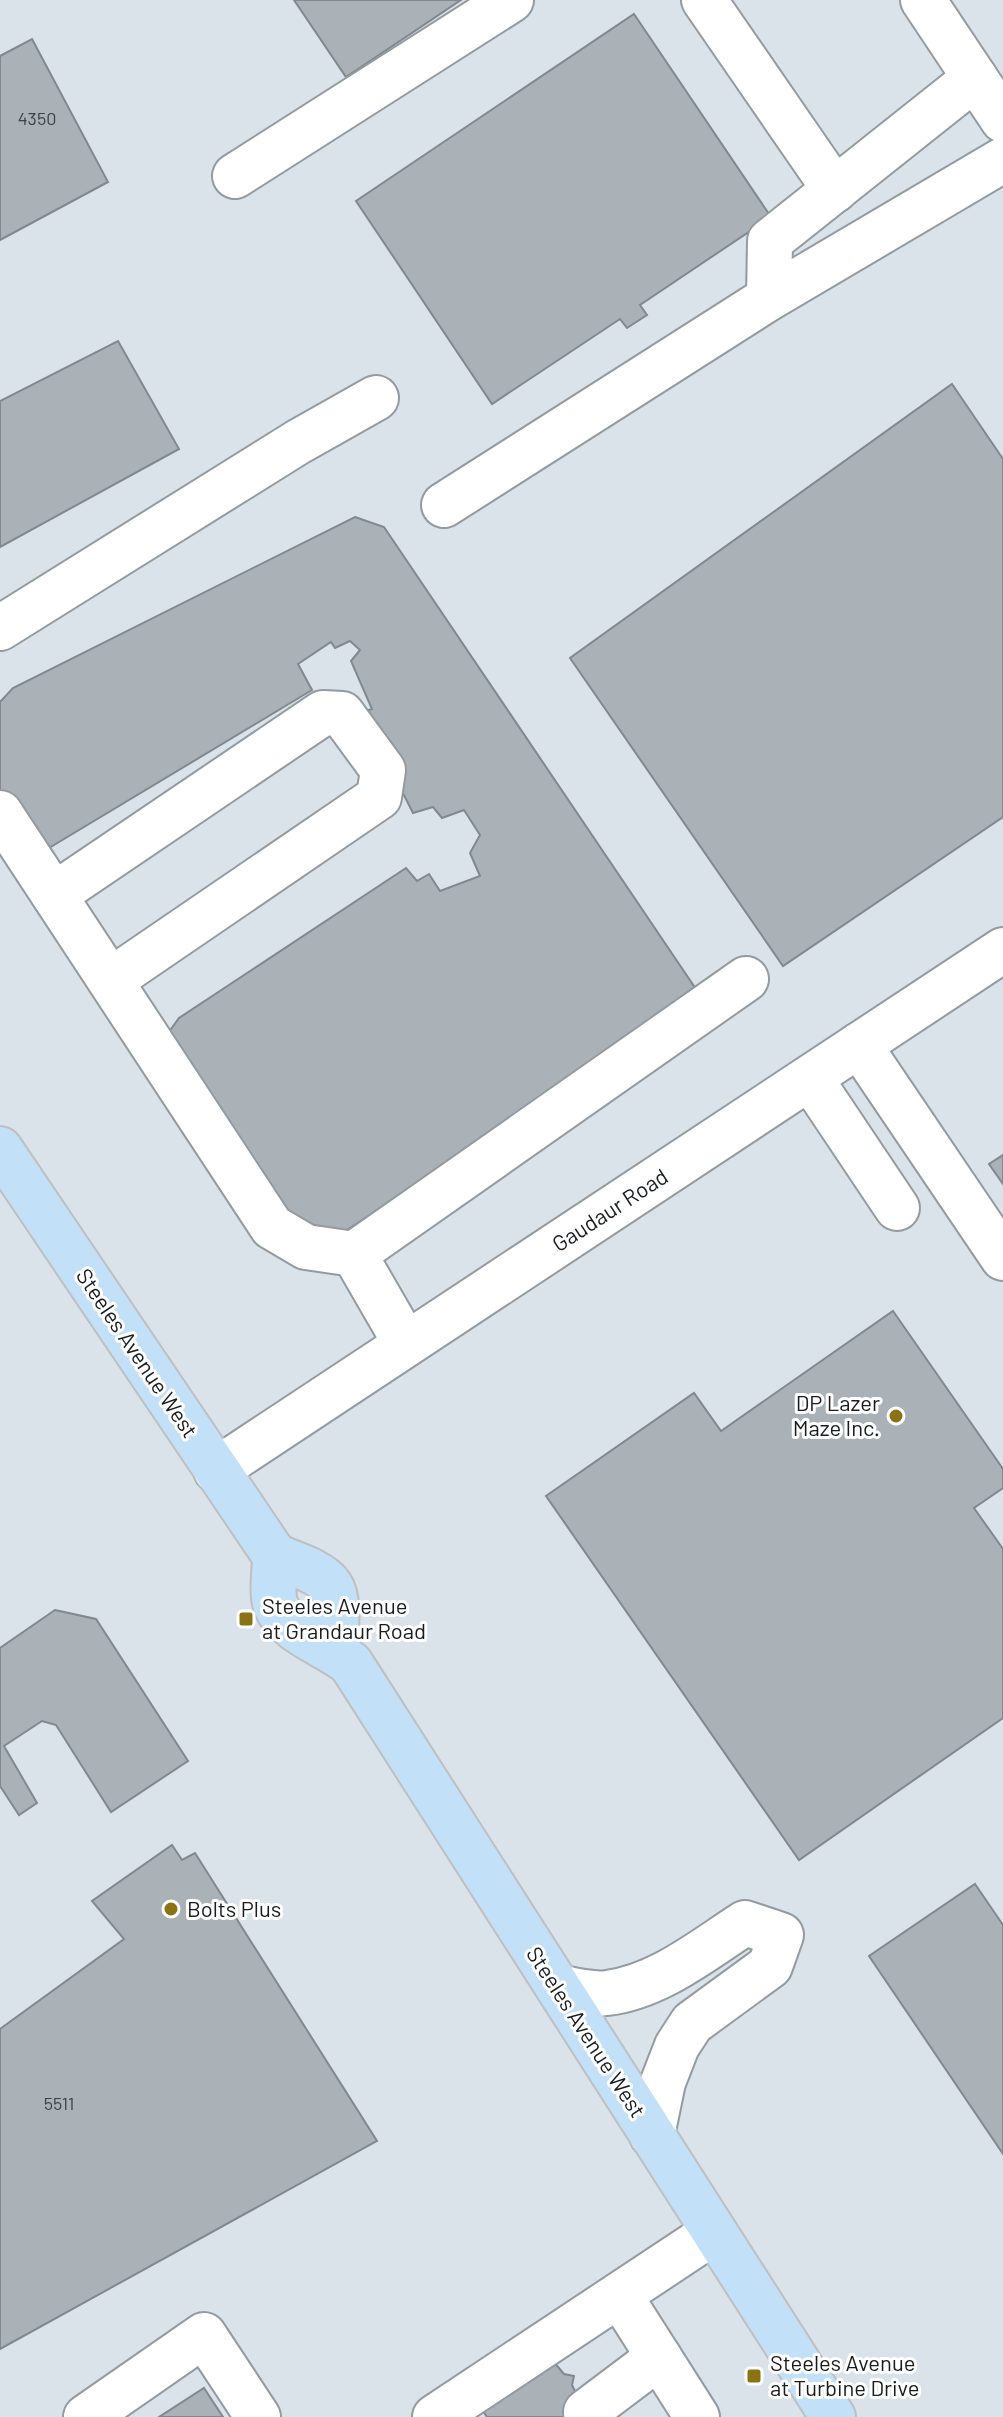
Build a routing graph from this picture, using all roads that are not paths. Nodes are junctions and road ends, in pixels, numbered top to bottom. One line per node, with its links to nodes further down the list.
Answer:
1 (511, 0): 7 (street)
2 (704, 0): 8 (street)
3 (923, 0): 4 (street)
4 (975, 78): 5 (street); 8 (street)
5 (1003, 120)
6 (1003, 160): 9 (street)
7 (235, 176)
8 (835, 190): 9 (street)
9 (769, 298): 11 (street)
10 (376, 398): 12 (street)
11 (444, 505)
12 (0, 628)
13 (0, 813): 14 (street)
14 (54, 895): 17 (street); 17 (street)
15 (1003, 950): 18 (street, Gaudaur Road)
16 (746, 979): 22 (street)
17 (111, 980): 22 (street)
18 (859, 1045): 19 (street, Gaudaur Road); 23 (street)
19 (810, 1078): 21 (street); 24 (street, Gaudaur Road)
20 (0, 1149): 25 (main road, Steeles Avenue West)
21 (897, 1208)
22 (354, 1254): 24 (street)
23 (1003, 1258)
24 (406, 1344): 25 (street, Gaudaur Road)
25 (216, 1470): 26 (main road, Steeles Avenue West)
26 (558, 1987): 27 (main road, Steeles Avenue West); 27 (street)
27 (652, 2135): 28 (main road, Steeles Avenue West)
28 (714, 2232): 29 (street); 32 (main road, Steeles Avenue West)
29 (620, 2296): 30 (street); 35 (street)
30 (659, 2357): 31 (street); 36 (street)
31 (612, 2408)
32 (819, 2412)
33 (86, 2417): 34 (street)
34 (258, 2417)
35 (435, 2417)
36 (697, 2417)

